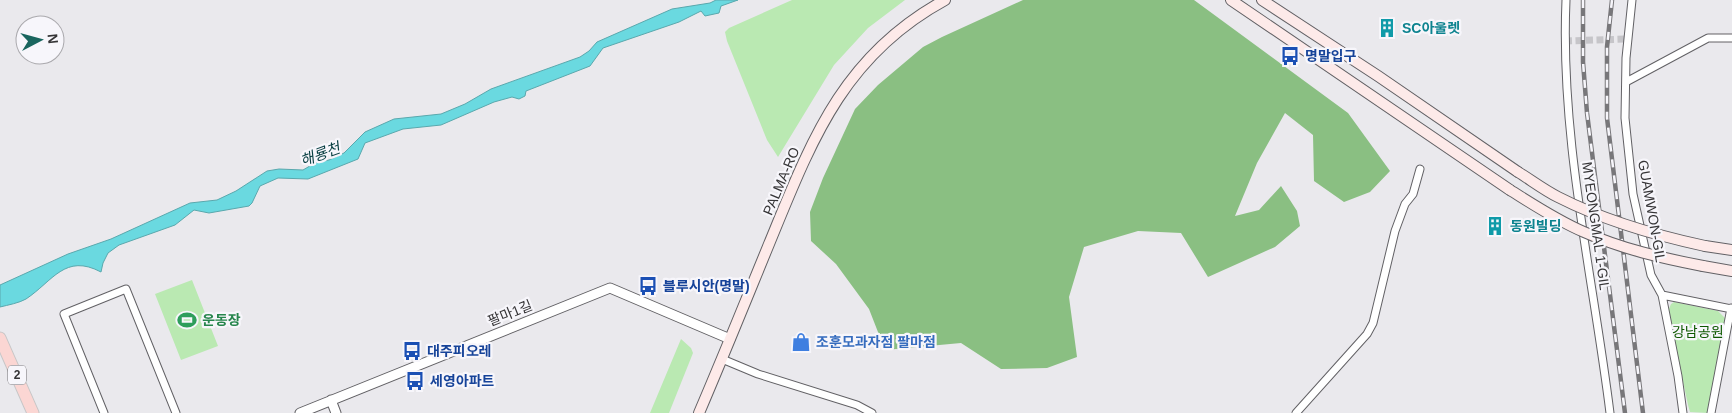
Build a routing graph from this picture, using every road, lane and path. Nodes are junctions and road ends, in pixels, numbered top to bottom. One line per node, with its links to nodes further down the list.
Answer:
1 (944, 0): 14 (main road, PALMA-RO)
2 (1231, 0): 10 (main road, bridge)
3 (1566, 0): 25 (street, MYEONGMAL 1-GIL)
4 (1632, 0): 7 (street, GUAMWON-GIL)
5 (1265, 1): 9 (main road, bridge)
6 (1732, 38): 7 (street)
7 (1626, 82): 11 (street, GUAMWON-GIL)
8 (1420, 169): 24 (street)
9 (1732, 250)
10 (1732, 270)
11 (1662, 295): 12 (street); 26 (street, GUAMWON-GIL)
12 (1731, 308): 27 (street)
13 (0, 338): 17 (main road, 2)
14 (730, 339): 15 (main road, PALMA-RO); 16 (street, 팔마1길)
15 (722, 359): 22 (main road, PALMA-RO); 23 (street)
16 (331, 400): 20 (street, 팔마1길); 21 (street)
17 (33, 413)
18 (104, 413): 19 (street)
19 (176, 413)
20 (300, 413)
21 (336, 413)
22 (699, 413)
23 (872, 413)
24 (1296, 413)
25 (1610, 413)
26 (1683, 413)
27 (1711, 413)

